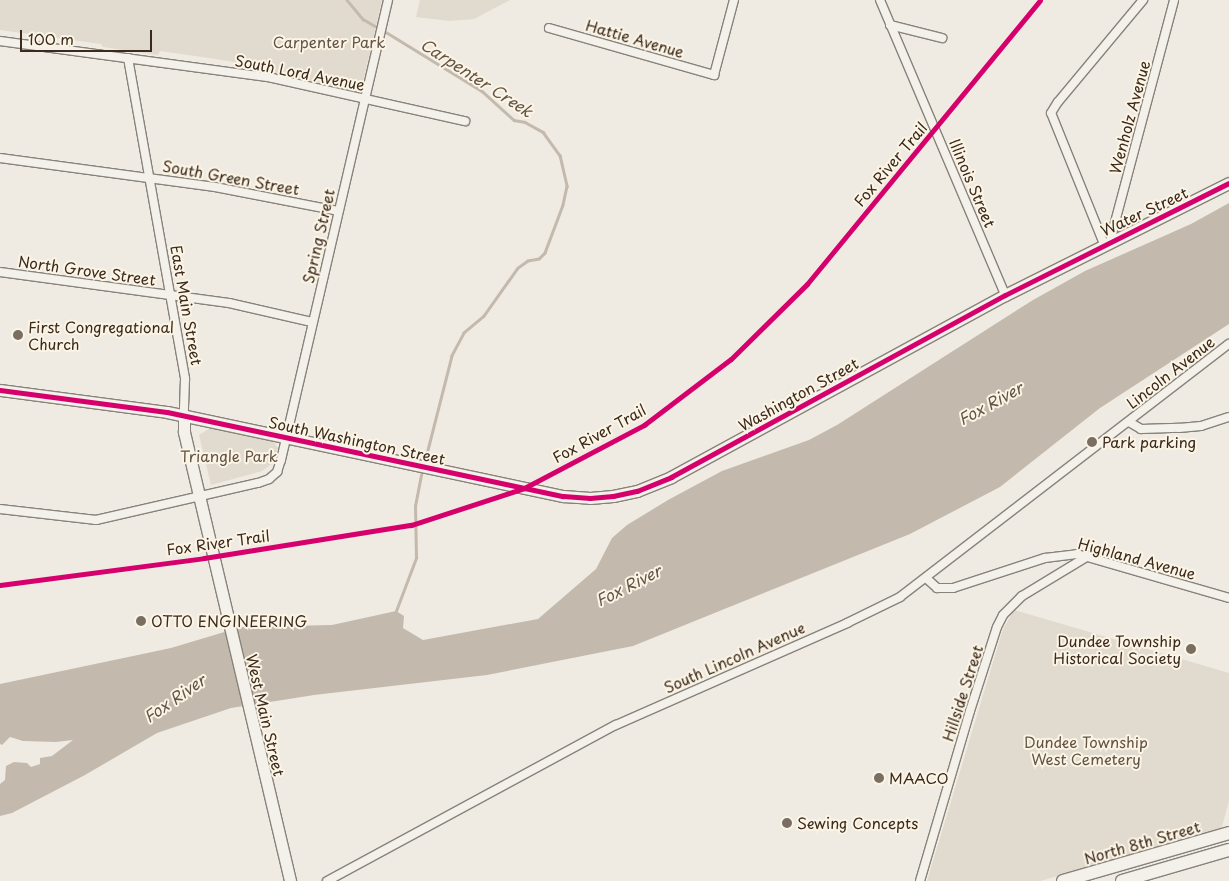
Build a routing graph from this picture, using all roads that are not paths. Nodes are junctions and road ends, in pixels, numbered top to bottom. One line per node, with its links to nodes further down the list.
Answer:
1 (388, 0): 11 (street, Spring Street)
2 (734, 0): 7 (street, Hattie Avenue)
3 (880, 0): 6 (street, Illinois Street)
4 (1143, 0): 17 (street)
5 (1174, 0): 17 (street, Wenholz Avenue)
6 (890, 24): 8 (street); 21 (street, Illinois Street)
7 (549, 28)
8 (942, 38)
9 (0, 41): 10 (street, South Lord Avenue)
10 (128, 58): 11 (street, South Lord Avenue); 14 (street, East Main Street)
11 (364, 99): 12 (street, South Lord Avenue); 16 (street, Spring Street)
12 (465, 122)
13 (0, 158): 14 (street, South Green Street)
14 (148, 178): 16 (street, South Green Street); 20 (street, East Main Street)
15 (1229, 183): 17 (street, Water Street)
16 (338, 211): 22 (street, Spring Street)
17 (1107, 243): 18 (street, Water Street)
18 (1070, 262): 21 (street, Washington Street)
19 (0, 272): 20 (street, North Grove Street)
20 (169, 295): 22 (street, North Grove Street); 25 (street, East Main Street)
21 (1004, 295): 29 (street, Washington Street)
22 (312, 322): 28 (street, Spring Street)
23 (1229, 344): 27 (street, Lincoln Avenue)
24 (0, 390): 25 (street, South Washington Street)
25 (184, 416): 28 (street, South Washington Street); 30 (street, East Main Street)
26 (1229, 417): 27 (street)
27 (1128, 422): 34 (street, South Lincoln Avenue)
28 (287, 437): 29 (street, South Washington Street); 30 (street, Spring Street)
29 (524, 488)
30 (200, 498): 31 (street); 32 (street, East Main Street)
31 (0, 509)
32 (213, 556): 40 (street, West Main Street)
33 (1088, 556): 34 (street, Highland Avenue); 35 (street, Highland Avenue); 42 (street, Hillside Street)
34 (926, 578): 41 (street, South Lincoln Avenue)
35 (1229, 598)
36 (1229, 833): 37 (main road, North 8th Street)
37 (1183, 847): 39 (main road); 43 (main road, North 8th Street)
38 (1229, 850): 39 (main road)
39 (1188, 862): 44 (main road)
40 (290, 881)
41 (327, 881)
42 (920, 881)
43 (1063, 881)
44 (1122, 881)

